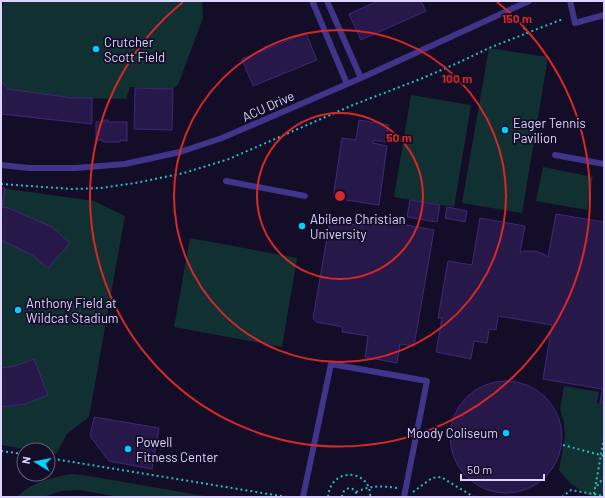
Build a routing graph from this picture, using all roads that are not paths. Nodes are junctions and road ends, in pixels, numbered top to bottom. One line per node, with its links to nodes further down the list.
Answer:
1 (327, 1): 6 (lane)
2 (528, 1): 6 (lane, ACU Drive)
3 (570, 1): 5 (lane)
4 (313, 3): 7 (lane)
5 (604, 15)
6 (361, 78): 7 (lane, ACU Drive)
7 (347, 84): 10 (lane, ACU Drive)
8 (555, 155): 9 (lane)
9 (604, 164)
10 (1, 165)
11 (226, 181): 12 (lane)
12 (305, 196)
13 (303, 497): 14 (lane)
14 (404, 497)

